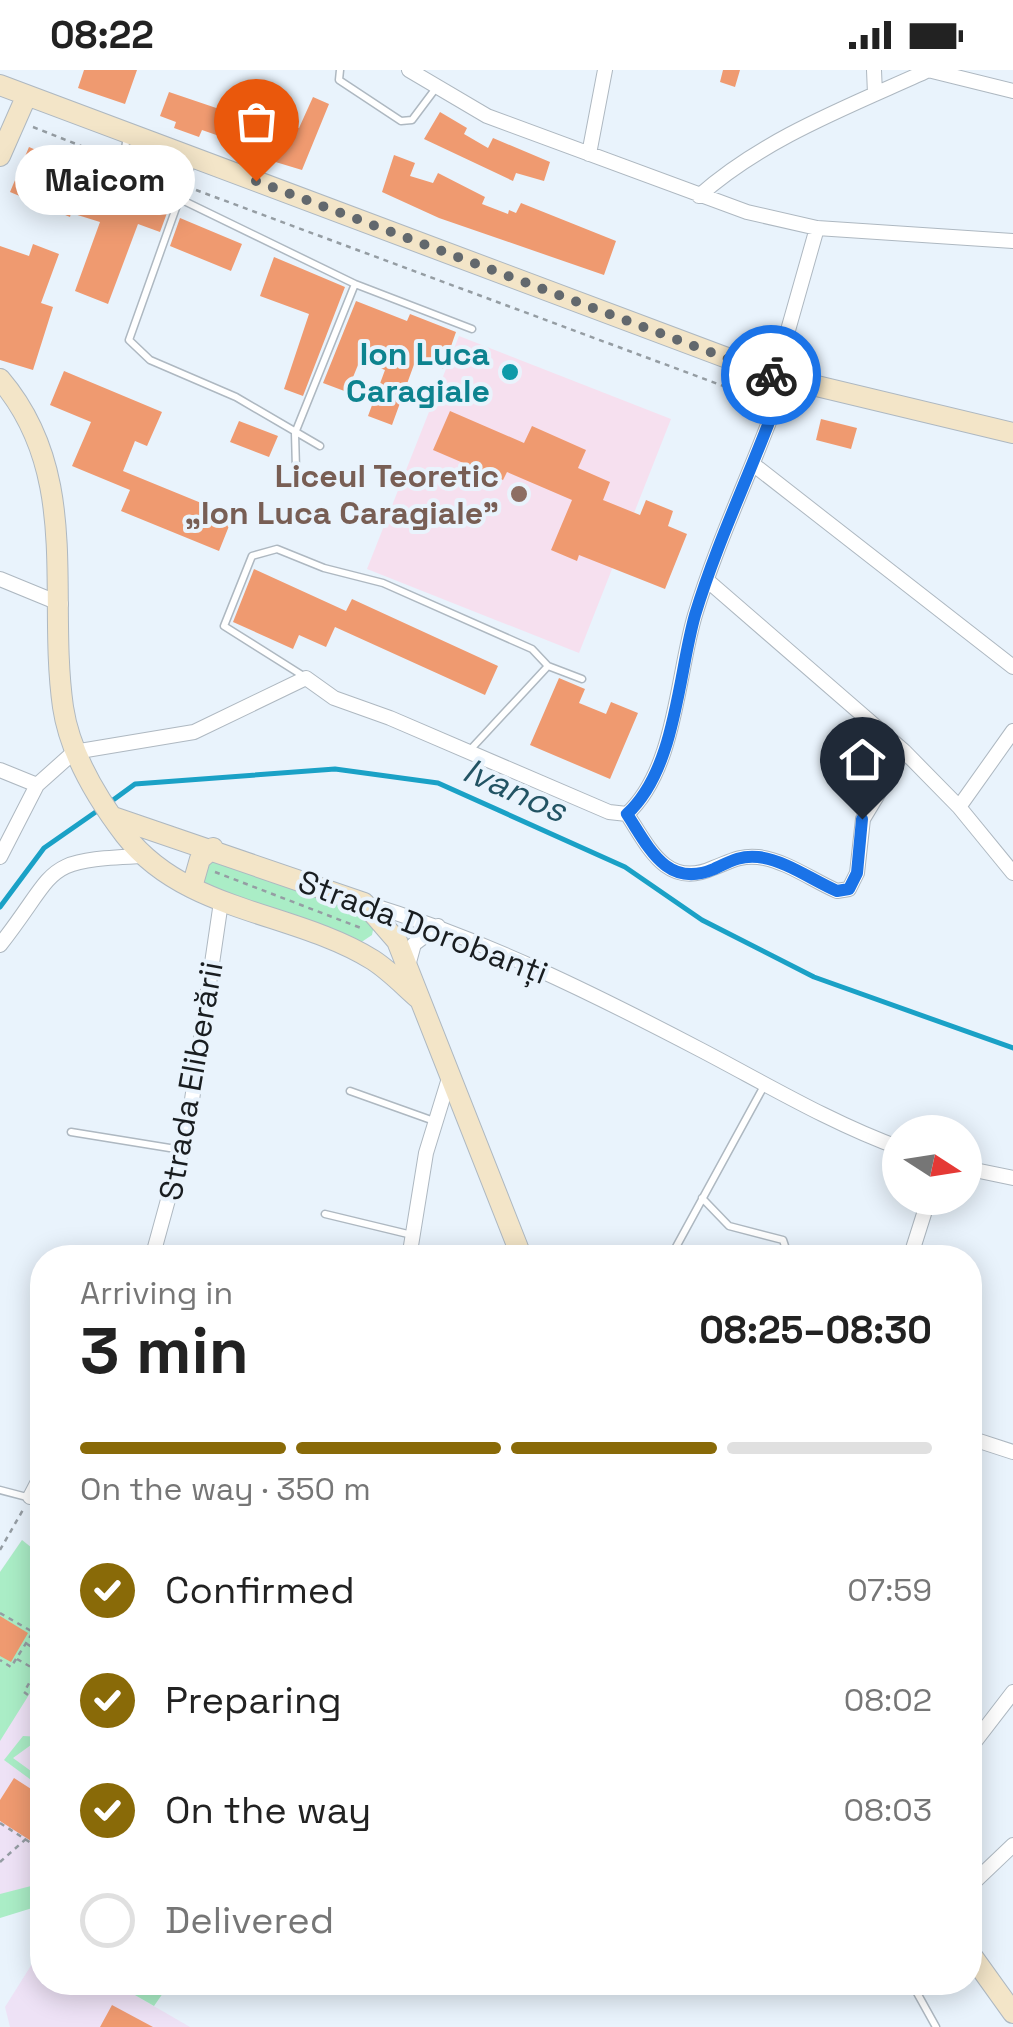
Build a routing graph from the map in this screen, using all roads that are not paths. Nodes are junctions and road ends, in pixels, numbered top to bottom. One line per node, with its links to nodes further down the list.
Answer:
1 (340, 70): 7 (lane)
2 (409, 70): 7 (street)
3 (605, 70): 12 (street)
4 (874, 70): 9 (street)
5 (929, 70): 8 (street); 9 (street)
6 (0, 85): 10 (street)
7 (436, 88): 12 (street)
8 (1013, 91)
9 (874, 94): 15 (street)
10 (26, 98): 11 (street); 13 (street)
11 (127, 134): 14 (street); 16 (lane)
12 (589, 154): 15 (street)
13 (0, 156)
14 (194, 158): 16 (lane); 21 (street)
15 (699, 196): 17 (street)
16 (180, 199): 19 (lane); 23 (lane)
17 (817, 228): 18 (street); 21 (street)
18 (1013, 241)
19 (355, 284): 20 (lane); 23 (lane)
20 (472, 329)
21 (780, 378): 24 (street); 26 (street)
22 (0, 379): 30 (street)
23 (295, 433): 25 (lane); 27 (lane)
24 (1013, 434)
25 (320, 446)
26 (754, 466): 29 (street); 32 (street)
27 (296, 469)
28 (0, 579): 30 (street)
29 (708, 580): 38 (street); 42 (street)
30 (61, 604): 37 (street)
31 (548, 666): 33 (lane); 34 (lane); 36 (lane)
32 (1013, 667)
33 (306, 678): 36 (street); 37 (street)
34 (582, 680)
35 (1013, 731): 41 (street)
36 (470, 751): 42 (street)
37 (74, 752): 40 (street); 43 (street)
38 (904, 752): 41 (street); 42 (street)
39 (0, 770): 40 (street)
40 (37, 785): 44 (street)
41 (959, 807): 47 (street)
42 (627, 814)
43 (113, 816): 45 (street, Strada Dorobanți); 46 (street)
44 (2, 848)
45 (213, 848): 48 (street); 50 (street, Strada Dorobanți)
46 (146, 856): 48 (street); 53 (street)
47 (1013, 873)
48 (192, 887): 49 (street)
49 (221, 902): 54 (street); 63 (street, Strada Eliberării)
50 (364, 903): 51 (street); 52 (street, Strada Dorobanți)
51 (377, 926): 54 (street); 55 (street)
52 (438, 926): 55 (street); 58 (street, Strada Dorobanți)
53 (0, 945)
54 (362, 955): 56 (street)
55 (408, 970): 56 (street)
56 (419, 1000): 57 (street)
57 (450, 1074): 60 (street); 72 (street)
58 (764, 1086): 62 (street, Strada Dorobanți); 66 (lane)
59 (350, 1091): 60 (lane)
60 (436, 1122): 69 (street)
61 (72, 1132): 63 (lane)
62 (882, 1140)
63 (184, 1151): 70 (street, Strada Eliberării)
64 (982, 1172): 65 (street)
65 (1013, 1178)
66 (702, 1198): 73 (lane); 74 (lane)
67 (325, 1214): 69 (lane)
68 (924, 1215): 75 (street)
69 (413, 1236): 71 (street)
70 (156, 1245)
71 (411, 1245)
72 (517, 1245)
73 (677, 1245)
74 (785, 1245)
75 (914, 1245)
76 (982, 1442): 77 (street)
77 (1013, 1452)
78 (0, 1490): 79 (lane)
79 (30, 1498)
80 (1013, 1692): 81 (street)
81 (982, 1732)
82 (1013, 1845): 83 (street)
83 (982, 1875)
84 (982, 1967): 86 (street)
85 (919, 1995): 87 (lane)
86 (1009, 1999)
87 (936, 2027)

